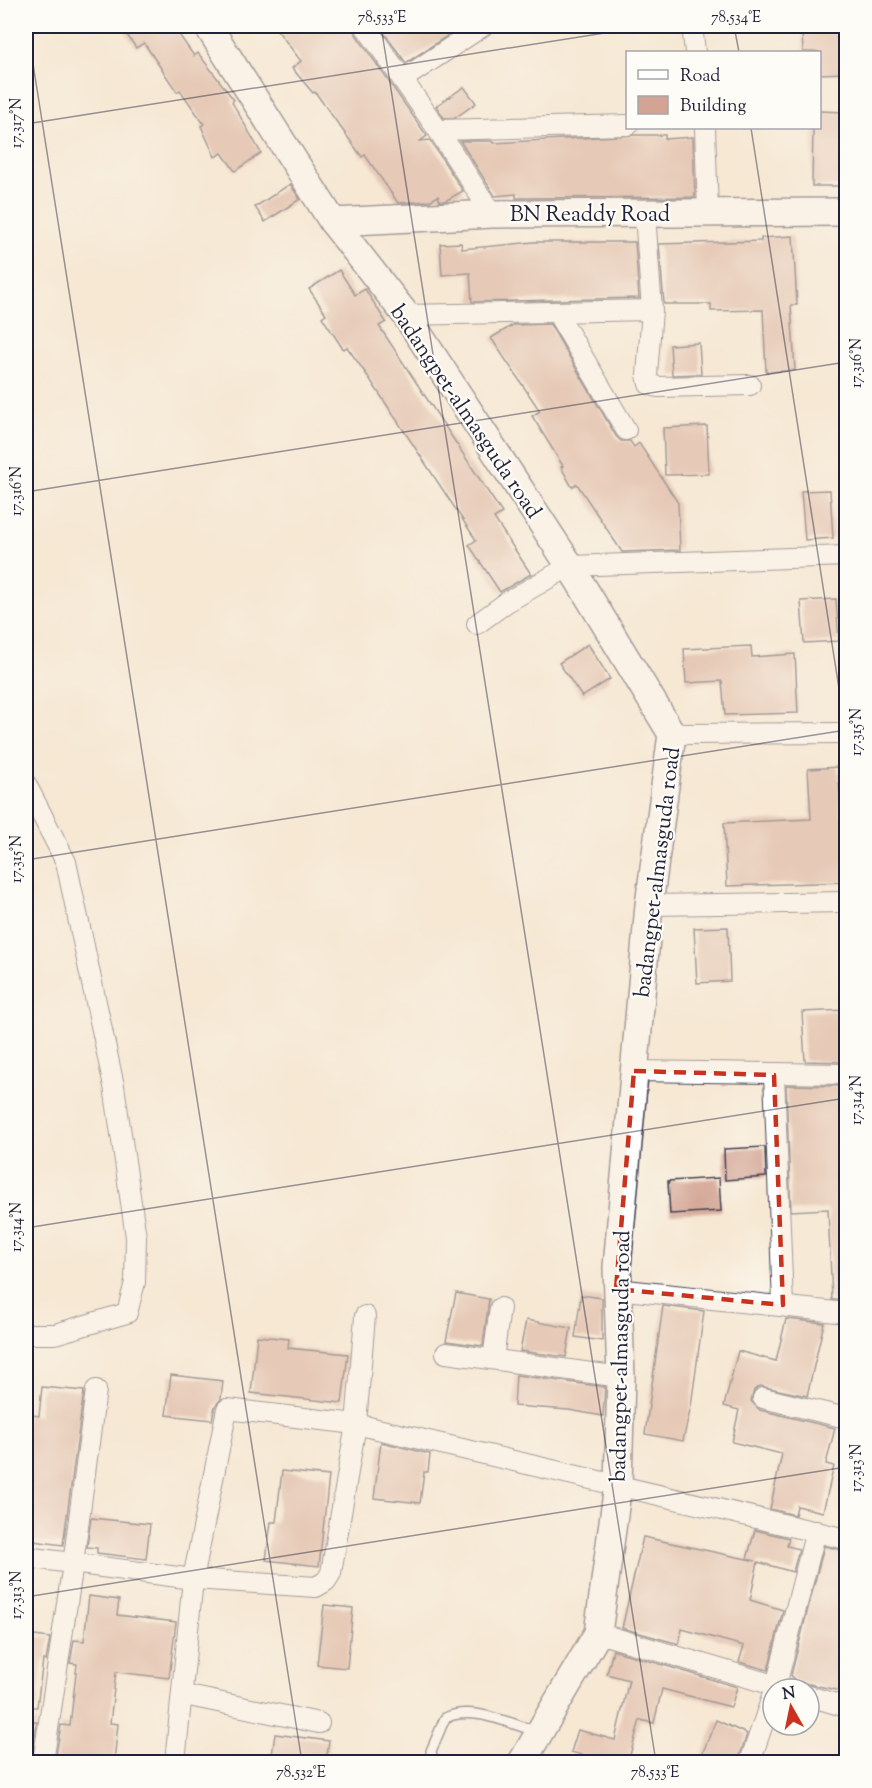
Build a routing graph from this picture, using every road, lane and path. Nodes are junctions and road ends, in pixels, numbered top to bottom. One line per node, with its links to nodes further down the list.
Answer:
1 (208, 26): 14 (street, badangpet-almasguda road)
2 (365, 26): 6 (street)
3 (483, 26): 6 (street)
4 (692, 26): 5 (street)
5 (695, 51)
6 (403, 79): 9 (street)
7 (626, 125): 9 (street)
8 (705, 129): 10 (street)
9 (438, 130): 12 (street)
10 (708, 212): 11 (street, BN Readdy Road); 13 (street, BN Readdy Road)
11 (846, 212)
12 (492, 214): 13 (street, BN Readdy Road); 14 (street, BN Readdy Road)
13 (645, 214): 15 (street)
14 (333, 222): 17 (street, badangpet-almasguda road)
15 (652, 310): 16 (street); 18 (street)
16 (558, 313): 17 (street); 19 (street)
17 (406, 315): 21 (street, badangpet-almasguda road)
18 (750, 385)
19 (626, 430)
20 (846, 556): 21 (street)
21 (570, 566): 22 (street); 24 (street, badangpet-almasguda road)
22 (477, 624)
23 (846, 733): 24 (street)
24 (672, 734): 27 (street, badangpet-almasguda road)
25 (26, 784): 36 (street)
26 (846, 902): 27 (street)
27 (649, 904): 28 (street, badangpet-almasguda road)
28 (634, 1071): 30 (street); 31 (street, badangpet-almasguda road)
29 (846, 1074): 30 (street)
30 (774, 1075): 32 (street)
31 (616, 1289): 32 (street); 39 (street, badangpet-almasguda road)
32 (783, 1305): 34 (street)
33 (500, 1308): 38 (street)
34 (846, 1313)
35 (365, 1316): 43 (street)
36 (26, 1334)
37 (446, 1353): 38 (street)
38 (493, 1359): 39 (street)
39 (621, 1377): 44 (street, badangpet-almasguda road)
40 (96, 1390): 48 (street)
41 (763, 1398): 42 (street)
42 (846, 1418)
43 (356, 1424): 44 (street); 49 (street); 49 (street)
44 (618, 1485): 45 (street); 50 (street, badangpet-almasguda road)
45 (816, 1531): 46 (street); 51 (street)
46 (846, 1539)
47 (26, 1557): 48 (street)
48 (73, 1564): 49 (street); 59 (street)
49 (194, 1579): 53 (street)
50 (598, 1633): 52 (street); 57 (street, badangpet-almasguda road)
51 (780, 1677)
52 (761, 1684)
53 (184, 1695): 56 (street); 60 (street)
54 (821, 1700): 55 (street)
55 (846, 1707)
56 (319, 1723)
57 (540, 1732): 61 (lane); 62 (street, badangpet-almasguda road)
58 (761, 1732): 63 (street)
59 (43, 1762)
60 (175, 1762)
61 (437, 1762)
62 (522, 1762)
63 (750, 1762)

